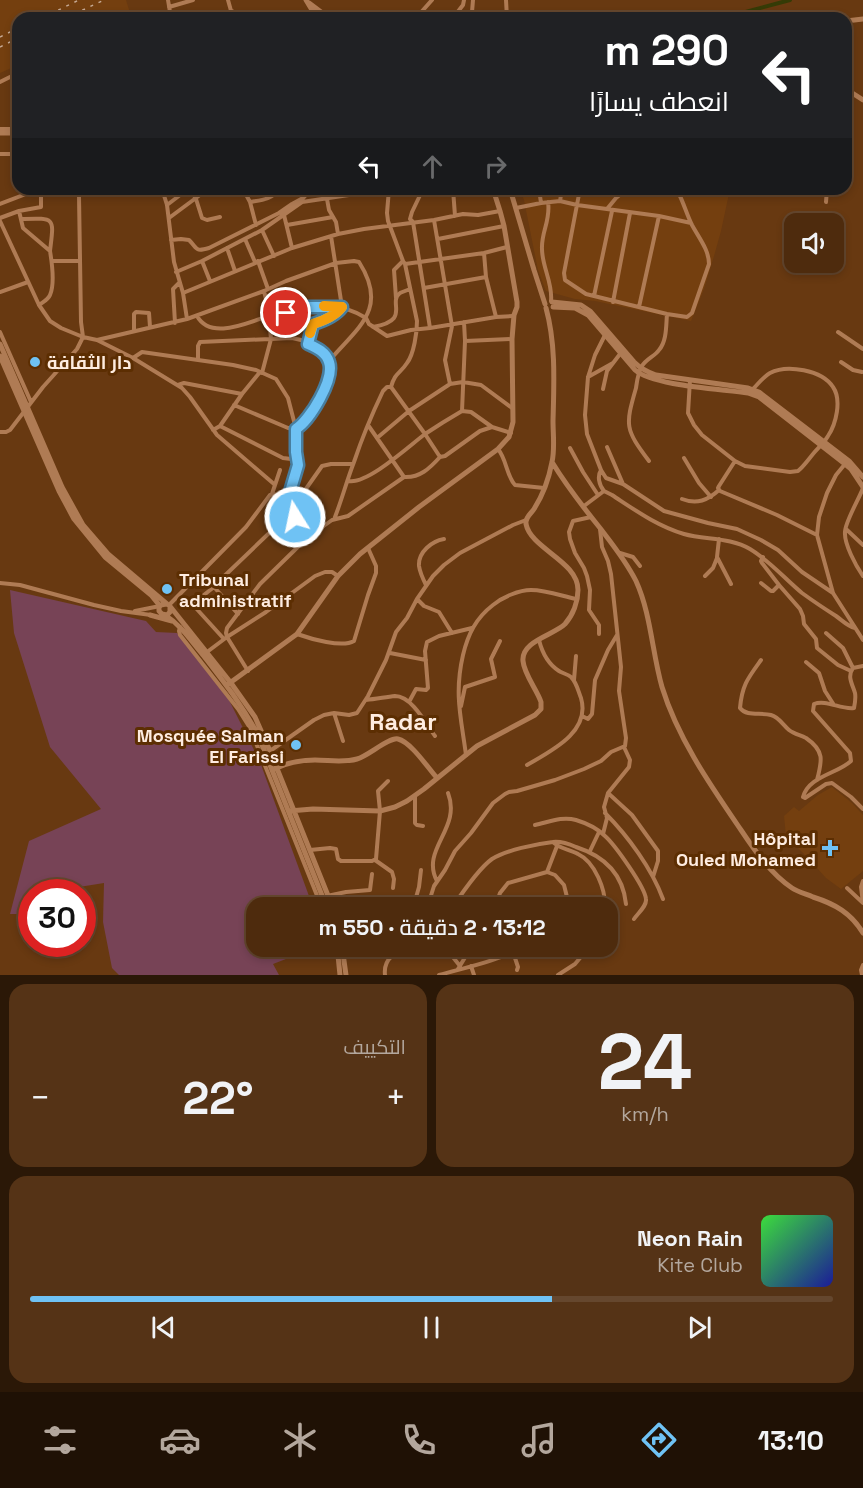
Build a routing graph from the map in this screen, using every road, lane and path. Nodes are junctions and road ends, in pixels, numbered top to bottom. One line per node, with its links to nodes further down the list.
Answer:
1 (168, 0): 7 (street)
2 (194, 0): 7 (street)
3 (228, 0): 9 (street)
4 (427, 0): 8 (street)
5 (432, 0): 8 (street)
6 (307, 1): 12 (street)
7 (169, 8): 10 (street)
8 (422, 10)
9 (232, 11): 11 (street)
10 (170, 12)
11 (229, 12)
12 (321, 12)
13 (24, 195): 43 (street)
14 (40, 195): 48 (street)
15 (79, 195): 80 (street)
16 (164, 195): 44 (street)
17 (181, 195): 44 (street)
18 (193, 195): 36 (street)
19 (201, 195): 36 (street)
20 (246, 195): 39 (street)
21 (275, 195): 39 (street)
22 (305, 195): 62 (street)
23 (328, 195): 37 (street)
24 (351, 195): 37 (street)
25 (389, 195): 64 (street)
26 (420, 195): 60 (street)
27 (453, 195): 52 (street)
28 (495, 195): 49 (street)
29 (512, 195): 46 (street)
30 (539, 195): 42 (street)
31 (561, 195): 38 (street)
32 (579, 195): 45 (street)
33 (620, 195): 47 (street)
34 (679, 195): 61 (street)
35 (827, 195): 41 (street)
36 (196, 199): 54 (street); 56 (street)
37 (327, 199): 51 (street); 55 (street)
38 (560, 201): 40 (street); 45 (street)
39 (250, 202): 62 (street)
40 (548, 202): 42 (street); 102 (street)
41 (826, 202)
42 (541, 203): 46 (street)
43 (0, 204)
44 (167, 205): 56 (street)
45 (577, 205): 47 (street); 98 (street)
46 (516, 208): 102 (street)
47 (609, 210): 50 (street); 99 (street)
48 (19, 211): 57 (street); 58 (street)
49 (501, 211): 52 (street); 65 (street)
50 (630, 213): 53 (street); 101 (street)
51 (284, 215): 63 (street); 66 (street)
52 (454, 216): 59 (street)
53 (660, 216): 61 (street); 106 (street)
54 (220, 217)
55 (333, 217): 63 (street); 67 (street)
56 (169, 218): 71 (street)
57 (21, 219): 75 (street); 75 (street)
58 (0, 220): 90 (street)
59 (434, 220): 60 (street); 70 (street)
60 (413, 222): 64 (street); 82 (street)
61 (691, 223): 108 (street)
62 (256, 225): 71 (street)
63 (287, 225): 74 (street)
64 (389, 226): 67 (street); 84 (street)
65 (504, 226): 70 (street); 72 (street)
66 (262, 230): 69 (street); 77 (street)
67 (338, 234): 68 (street)
68 (331, 236): 74 (street); 85 (street)
69 (245, 238): 73 (street); 83 (street)
70 (438, 239): 78 (street)
71 (171, 240): 87 (street)
72 (507, 247): 76 (street); 111 (street)
73 (227, 248): 81 (street); 86 (street)
74 (292, 248): 77 (street)
75 (50, 251): 79 (street)
76 (484, 254): 78 (street); 88 (street)
77 (274, 256): 83 (street)
78 (442, 260): 82 (street); 92 (street)
79 (52, 261): 80 (street); 103 (street)
80 (80, 261): 126 (street)
81 (202, 261): 87 (street); 89 (street)
82 (420, 261): 84 (street); 93 (street)
83 (256, 262): 86 (street); 95 (street)
84 (404, 262): 94 (street); 100 (street)
85 (336, 263): 95 (street); 104 (street); 113 (street)
86 (235, 271): 89 (street)
87 (176, 272): 91 (street)
88 (486, 277): 92 (street); 112 (street)
89 (210, 281): 97 (street)
90 (28, 282): 96 (street); 103 (street)
91 (180, 283): 97 (street); 115 (street)
92 (446, 284): 93 (street); 117 (street)
93 (424, 288): 120 (street)
94 (410, 289): 100 (street); 122 (street)
95 (266, 290): 109 (street); 110 (street)
96 (0, 292)
97 (183, 293): 114 (street)
98 (586, 294): 99 (street); 105 (street)
99 (594, 296): 101 (street)
100 (396, 298): 119 (street)
101 (613, 302): 106 (street)
102 (550, 304): 105 (street); 178 (street)
103 (39, 305): 126 (street)
104 (342, 307): 107 (street); 113 (street); 132 (street)
105 (580, 307): 125 (street); 142 (street)
106 (639, 307): 108 (street)
107 (286, 313)
108 (667, 314): 142 (street)
109 (197, 316): 110 (street); 114 (street)
110 (268, 316): 127 (street)
111 (513, 316): 112 (street); 128 (street)
112 (496, 317): 116 (street)
113 (366, 318): 119 (street); 138 (street)
114 (187, 319): 115 (street)
115 (175, 322): 118 (street)
116 (464, 322): 117 (street); 130 (street)
117 (452, 326): 120 (street); 148 (street)
118 (150, 327): 121 (street); 121 (street)
119 (372, 327): 122 (street)
120 (430, 328): 122 (street)
121 (134, 330): 129 (street)
122 (417, 330): 150 (street)
123 (0, 332): 155 (street)
124 (838, 332): 133 (street)
125 (605, 335): 134 (street); 144 (street)
126 (84, 337): 129 (street); 155 (street)
127 (271, 339): 132 (street); 137 (street); 143 (street)
128 (512, 339): 130 (street); 156 (street)
129 (97, 340): 136 (street)
130 (465, 341): 146 (street)
131 (0, 344): 155 (street)
132 (308, 344): 138 (street)
133 (863, 349)
134 (620, 354): 140 (street); 142 (street)
135 (0, 356): 155 (street)
136 (133, 358): 137 (street); 149 (street)
137 (198, 359): 143 (street)
138 (329, 361): 162 (street)
139 (842, 362): 141 (street)
140 (613, 363): 144 (street); 151 (street)
141 (862, 370): 145 (street)
142 (640, 372): 147 (street); 176 (street)
143 (261, 373): 153 (street); 162 (street)
144 (588, 377): 183 (street)
145 (863, 378)
146 (463, 382): 148 (street); 156 (street); 158 (street)
147 (690, 383): 152 (street); 177 (street)
148 (450, 384): 157 (street)
149 (178, 385): 153 (street); 163 (street)
150 (392, 387): 157 (street); 159 (street)
151 (603, 389)
152 (752, 392): 168 (street); 168 (street)
153 (242, 394): 154 (street)
154 (234, 405): 160 (street); 162 (street)
155 (27, 407): 164 (street); 200 (street)
156 (514, 409): 165 (street)
157 (409, 411): 166 (street); 167 (street)
158 (462, 411): 161 (street); 166 (street)
159 (368, 425): 167 (street); 179 (street)
160 (219, 426): 163 (street); 172 (street)
161 (492, 428): 165 (street); 173 (street)
162 (296, 429): 172 (street)
163 (213, 430): 187 (street)
164 (0, 432)
165 (510, 432): 171 (street)
166 (425, 434): 173 (street); 175 (street)
167 (377, 438): 175 (street)
168 (822, 443): 177 (street); 180 (street); 181 (street)
169 (607, 447): 188 (street)
170 (570, 448): 194 (street)
171 (498, 449): 189 (street); 211 (street)
172 (296, 456): 197 (street)
173 (440, 457): 184 (street)
174 (684, 458): 195 (street)
175 (393, 461): 184 (street); 186 (street)
176 (649, 461)
177 (735, 461): 191 (street)
178 (552, 462): 189 (street); 198 (street)
179 (353, 464): 186 (street); 199 (street)
180 (845, 464): 181 (street); 206 (street)
181 (853, 468): 185 (street); 190 (street)
182 (280, 470): 187 (street)
183 (601, 470): 188 (street); 192 (street)
184 (404, 477): 202 (street)
185 (863, 477)
186 (349, 481): 202 (street)
187 (274, 484): 193 (street)
188 (623, 484): 225 (street)
189 (544, 488): 203 (street)
190 (863, 488): 205 (street)
191 (719, 490): 195 (street); 206 (street)
192 (604, 491): 194 (street); 209 (street)
193 (272, 494): 197 (street); 229 (street)
194 (598, 495): 198 (street)
195 (711, 497): 196 (street)
196 (682, 499)
197 (288, 500): 199 (street)
198 (584, 506): 201 (street)
199 (292, 512): 207 (street); 224 (street)
200 (76, 517): 228 (street); 229 (street)
201 (592, 517): 204 (street); 240 (street)
202 (335, 518): 207 (street)
203 (526, 519): 223 (street); 227 (street)
204 (600, 528): 212 (street); 241 (street)
205 (845, 529): 210 (street); 218 (street)
206 (816, 535): 225 (street)
207 (307, 538): 231 (street)
208 (444, 539): 223 (street)
209 (719, 539): 213 (street); 214 (street)
210 (863, 545)
211 (368, 548): 216 (street); 239 (street)
212 (619, 552): 215 (street); 308 (street)
213 (717, 557): 217 (street); 220 (street)
214 (763, 557): 222 (street); 236 (street)
215 (640, 566)
216 (338, 576): 239 (street); 242 (street)
217 (705, 576)
218 (863, 576)
219 (0, 583): 230 (street)
220 (731, 584)
221 (760, 584): 222 (street)
222 (779, 585): 254 (street)
223 (426, 586): 226 (street)
224 (214, 587): 231 (street); 242 (street)
225 (833, 593): 236 (street)
226 (417, 599): 237 (street); 247 (street)
227 (576, 600): 235 (street); 245 (street)
228 (160, 606): 229 (street); 230 (street); 233 (street)
229 (169, 606): 233 (street); 246 (street)
230 (131, 612): 232 (street)
231 (238, 614): 242 (street)
232 (150, 615): 233 (street); 234 (street)
233 (164, 615): 234 (street)
234 (178, 624): 256 (street); 277 (street)
235 (472, 628): 237 (street); 261 (street)
236 (855, 628): 243 (street)
237 (452, 633): 249 (street)
238 (826, 633): 254 (street)
239 (297, 634): 253 (street)
240 (599, 634)
241 (617, 634): 262 (street); 265 (street)
242 (225, 638): 246 (street); 253 (street)
243 (863, 639)
244 (500, 640): 261 (street)
245 (539, 640): 255 (street); 267 (street)
246 (207, 652): 256 (street)
247 (390, 653): 249 (street); 257 (street)
248 (576, 656): 255 (street)
249 (426, 660): 258 (street)
250 (761, 660): 271 (street)
251 (806, 662): 259 (street)
252 (863, 666): 254 (street)
253 (248, 670): 256 (street)
254 (852, 670): 259 (street)
255 (574, 681): 262 (street)
256 (229, 684): 266 (street); 269 (street)
257 (366, 700): 258 (street); 260 (street)
258 (409, 702): 263 (street)
259 (835, 706): 271 (street)
260 (334, 713): 264 (street); 266 (street)
261 (459, 713): 267 (street)
262 (582, 716): 268 (street)
263 (435, 736)
264 (343, 741)
265 (624, 747): 274 (street); 292 (street)
266 (270, 751): 269 (street)
267 (466, 755): 270 (street)
268 (527, 765)
269 (274, 768): 270 (street); 277 (street)
270 (437, 778): 275 (street)
271 (817, 780): 276 (street)
272 (387, 781): 278 (street)
273 (448, 793): 292 (street)
274 (608, 793): 279 (street); 291 (street)
275 (415, 796): 278 (street); 281 (street)
276 (863, 809)
277 (289, 811): 278 (street); 285 (street); 296 (street); 297 (street)
278 (380, 811): 287 (street)
279 (605, 813): 282 (street); 291 (street)
280 (535, 825): 282 (street)
281 (423, 826)
282 (601, 833): 286 (street); 307 (street)
283 (553, 842): 284 (street); 286 (street); 300 (street)
284 (557, 846): 289 (street); 303 (street)
285 (310, 850): 287 (street); 296 (street)
286 (590, 851): 306 (street)
287 (375, 860): 294 (street)
288 (421, 870): 298 (street)
289 (547, 872): 301 (street); 302 (street)
290 (372, 874): 296 (street)
291 (653, 877): 304 (street)
292 (437, 881): 299 (street)
293 (863, 881): 305 (street)
294 (393, 888)
295 (847, 888): 305 (street)
296 (326, 896)
297 (318, 897)
298 (416, 897)
299 (430, 897)
300 (460, 897)
301 (499, 897)
302 (567, 897)
303 (605, 897)
304 (663, 899)
305 (863, 902)
306 (626, 904)
307 (634, 919)
308 (863, 933)
309 (339, 957): 321 (street)
310 (342, 957): 322 (street)
311 (391, 957): 323 (street)
312 (452, 957): 319 (street)
313 (466, 957): 319 (street)
314 (500, 957): 318 (street)
315 (515, 957): 320 (street)
316 (581, 957): 326 (street)
317 (863, 965): 327 (street)
318 (471, 966): 319 (street); 325 (street)
319 (459, 968): 324 (street)
320 (518, 970)
321 (340, 975)
322 (346, 975)
323 (385, 975)
324 (439, 975)
325 (474, 975)
326 (558, 975)
327 (862, 975)

